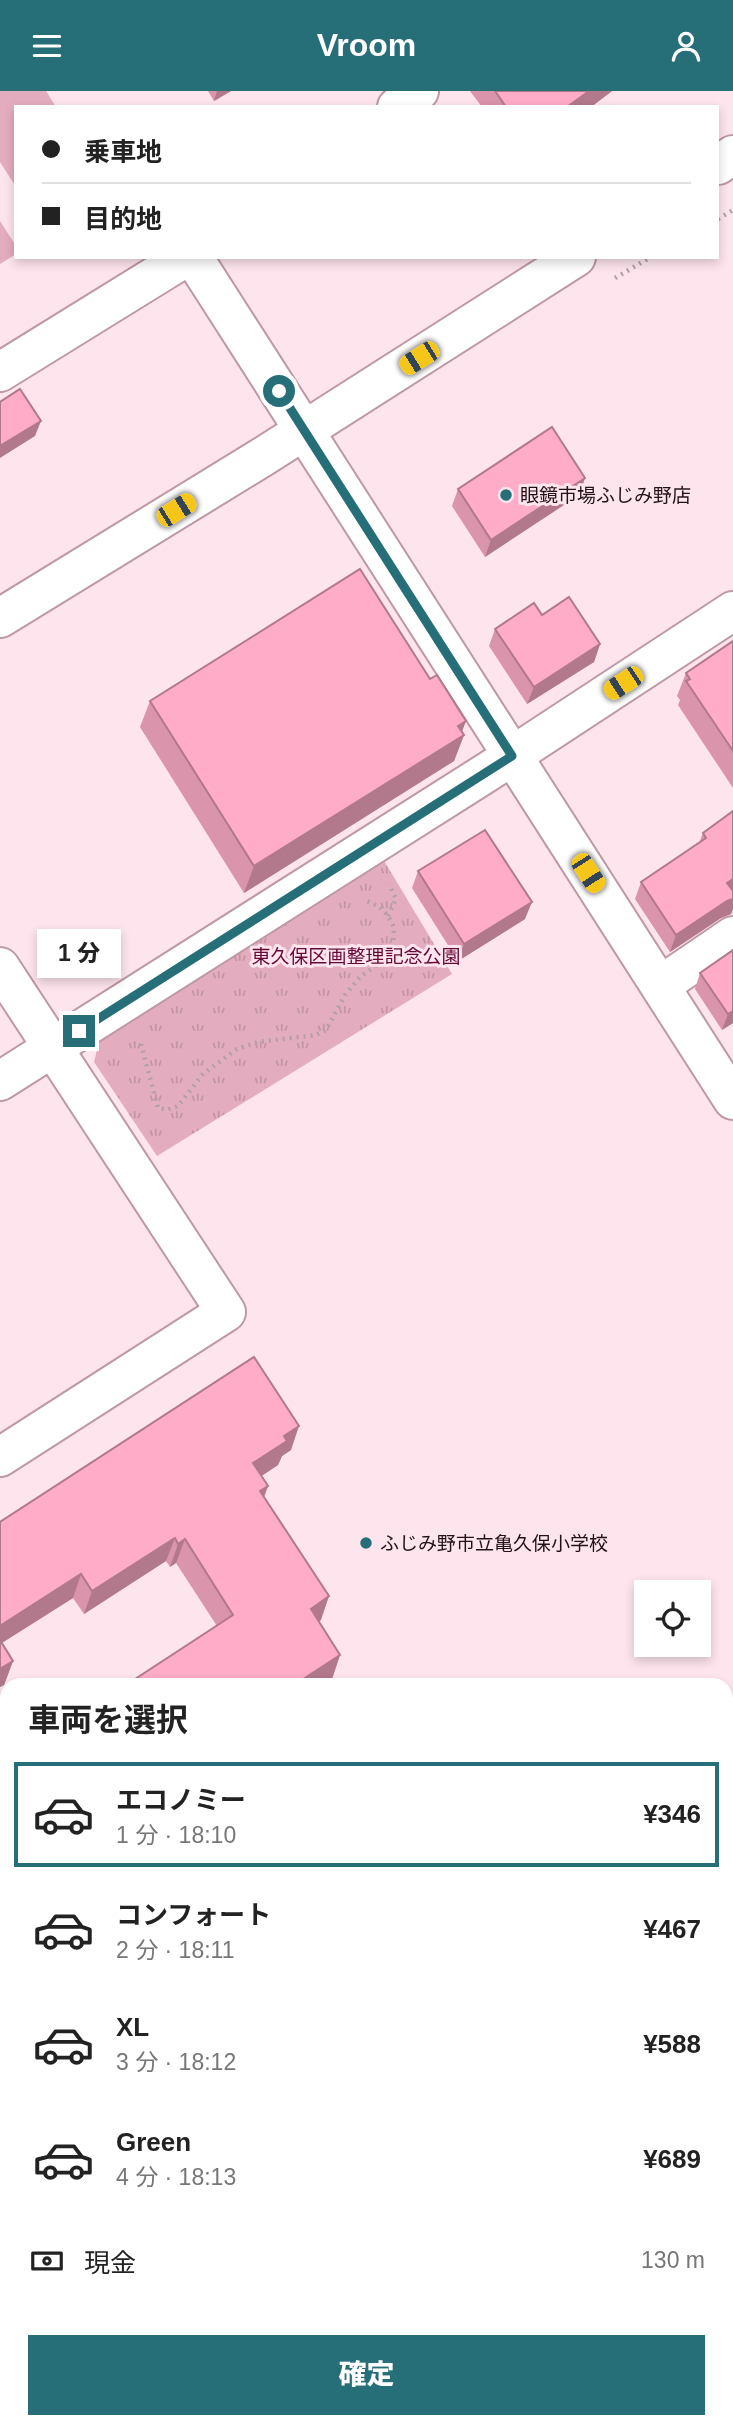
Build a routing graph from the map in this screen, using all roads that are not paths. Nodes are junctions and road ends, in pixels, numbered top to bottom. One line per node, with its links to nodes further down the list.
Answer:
1 (419, 91): 2 (street)
2 (400, 105)
3 (183, 259): 6 (street)
4 (194, 259): 7 (street)
5 (573, 259): 7 (street)
6 (0, 372)
7 (304, 431): 9 (street); 10 (street)
8 (733, 611): 10 (street)
9 (0, 618)
10 (512, 756): 13 (street); 14 (street)
11 (733, 936): 13 (street)
12 (0, 967): 14 (street)
13 (661, 985): 16 (street)
14 (53, 1047): 15 (street); 17 (street)
15 (0, 1081)
16 (733, 1100)
17 (0, 1457)

